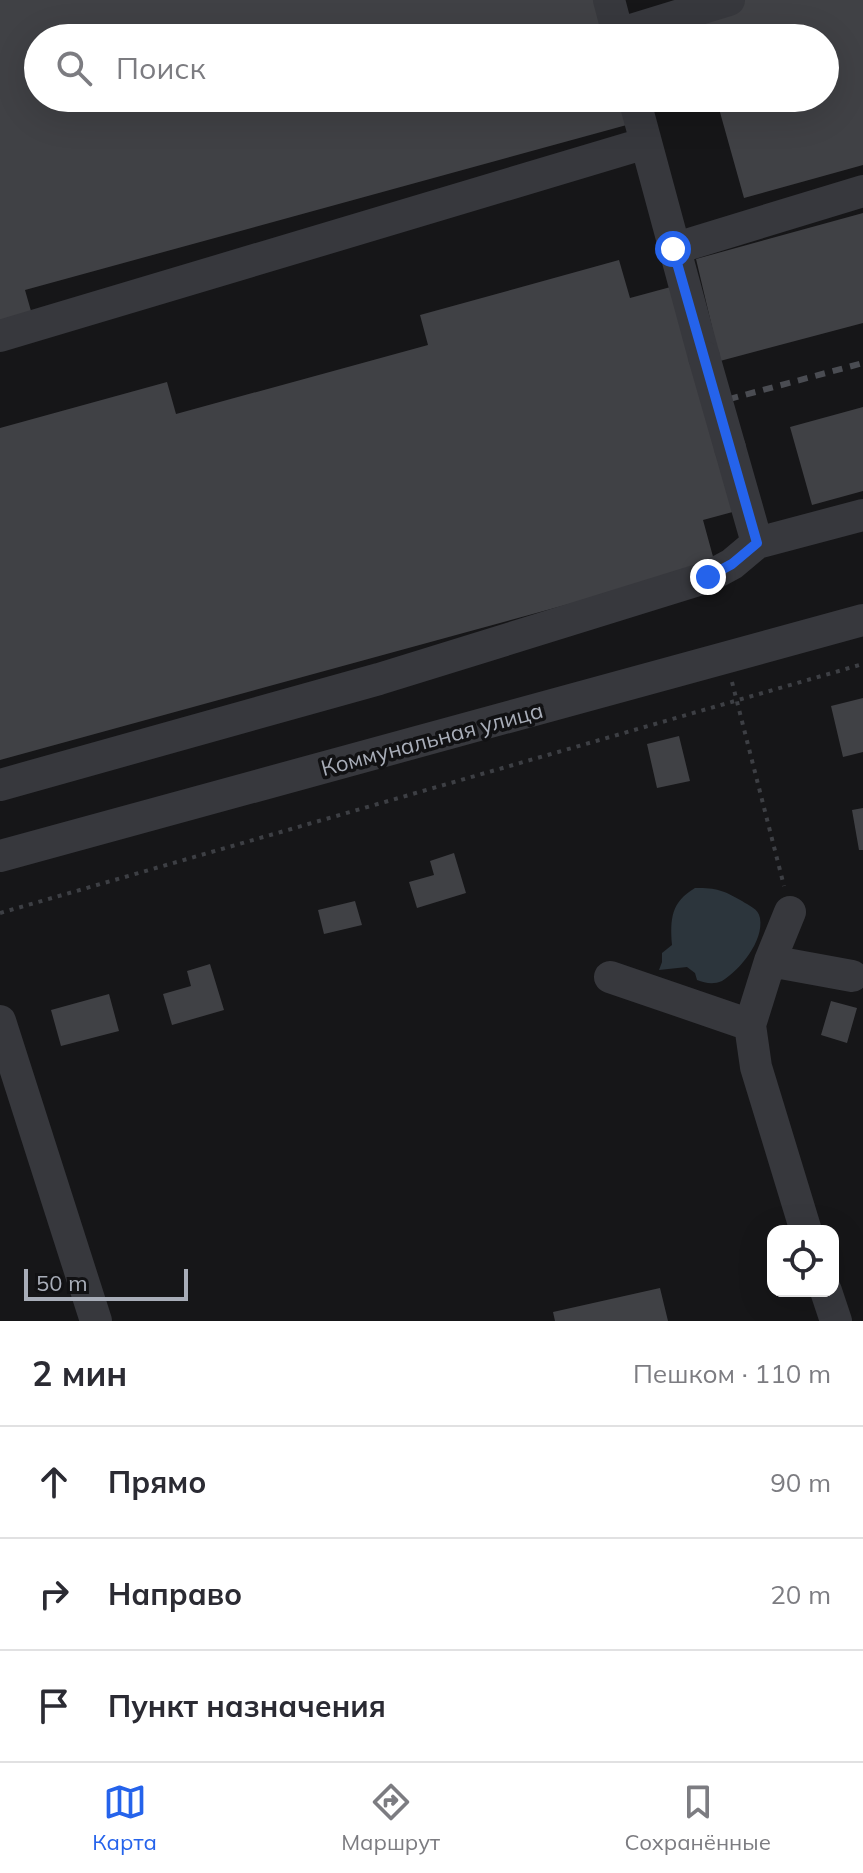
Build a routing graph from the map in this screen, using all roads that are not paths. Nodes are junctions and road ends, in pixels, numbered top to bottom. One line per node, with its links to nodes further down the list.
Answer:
1 (609, 0): 3 (street)
2 (729, 0): 4 (street)
3 (615, 24)
4 (655, 24)
5 (638, 112): 6 (street)
6 (646, 143): 8 (street); 9 (street)
7 (863, 191): 8 (street)
8 (673, 249): 11 (street, bridge)
9 (0, 336)
10 (863, 515): 11 (street)
11 (757, 543): 13 (street)
12 (863, 620): 14 (street, Коммунальная улица)
13 (0, 785)
14 (0, 856)
15 (790, 912): 16 (street)
16 (770, 961): 17 (street); 20 (street)
17 (852, 976)
18 (610, 977): 20 (street)
19 (0, 1021): 23 (street)
20 (750, 1025): 21 (street)
21 (804, 1225)
22 (828, 1297): 24 (street)
23 (96, 1321)
24 (836, 1321)

